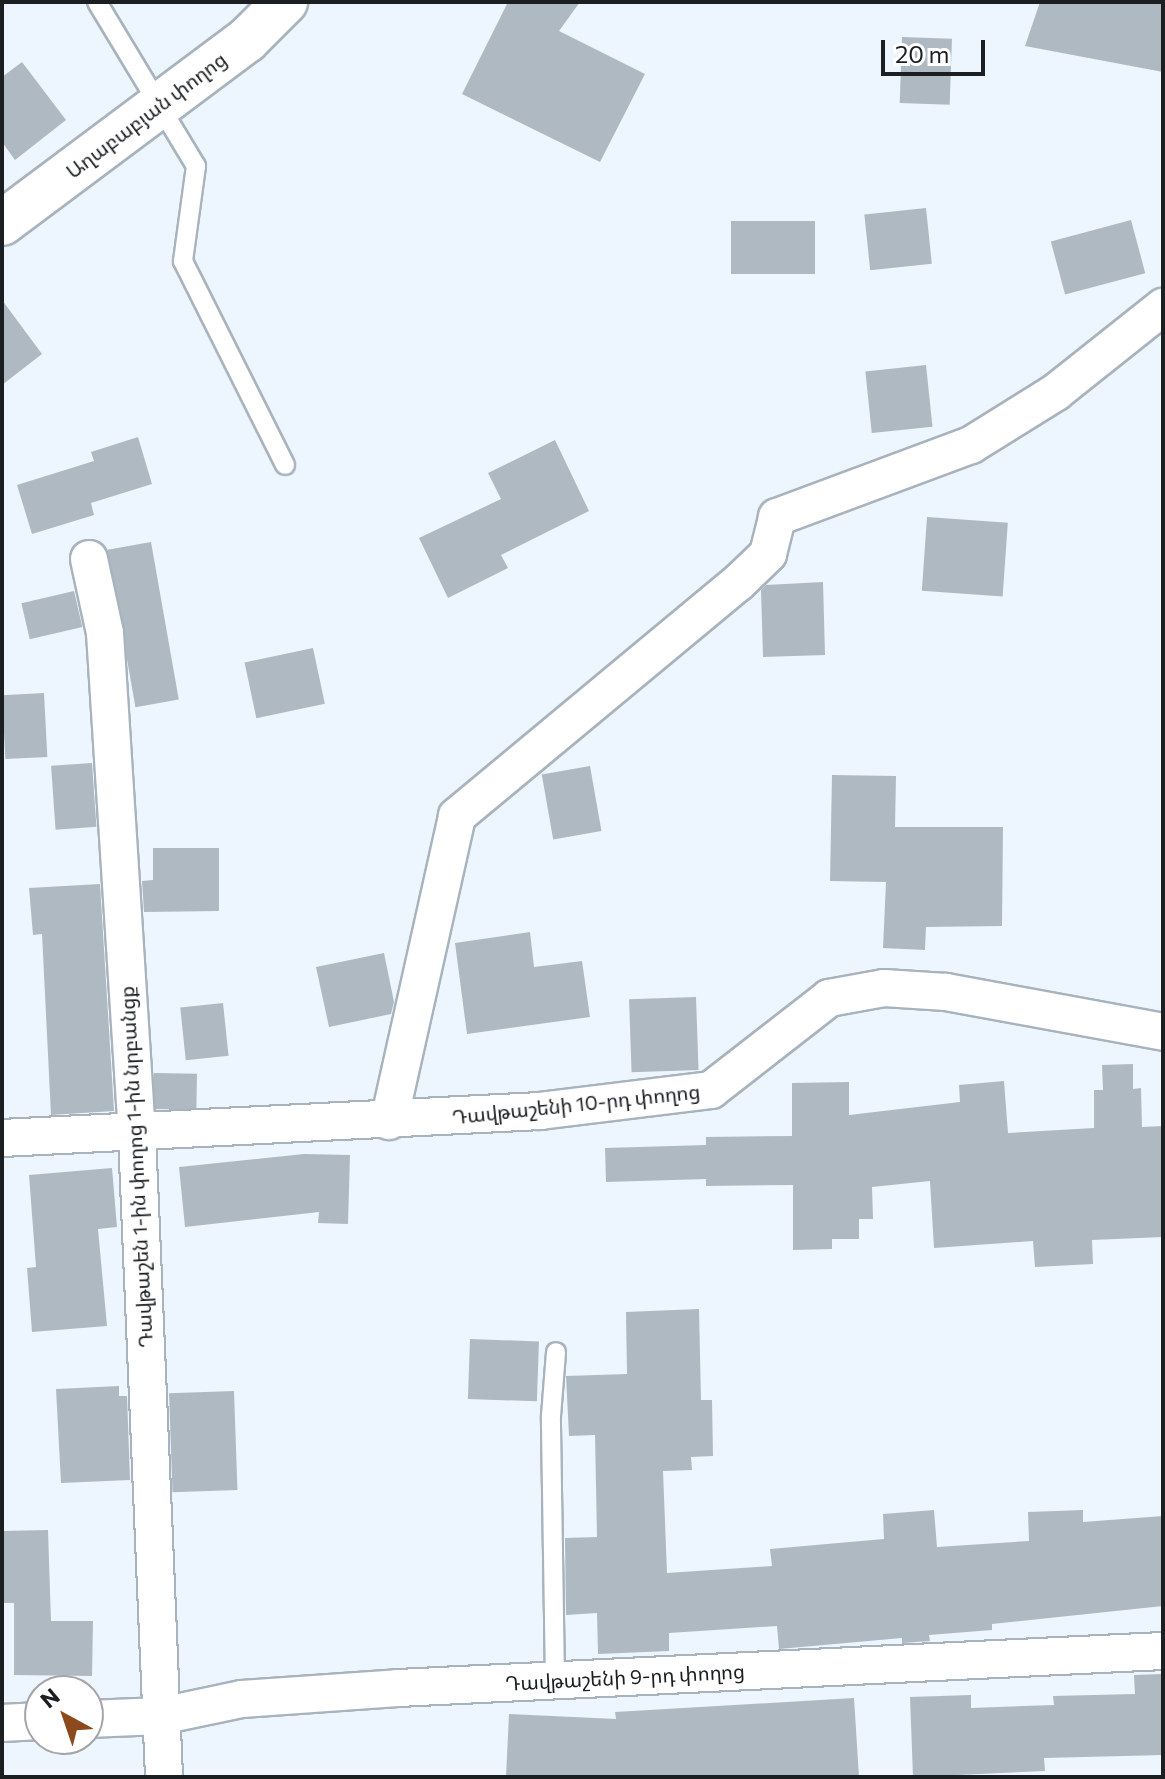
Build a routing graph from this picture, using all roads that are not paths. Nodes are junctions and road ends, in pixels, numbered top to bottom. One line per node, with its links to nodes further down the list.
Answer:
1 (97, 2): 3 (lane)
2 (285, 2): 3 (street, Աղաբաբյան փողոց)
3 (161, 103): 4 (street, Աղաբաբյան փողոց); 6 (lane)
4 (2, 223)
5 (1163, 307): 9 (street)
6 (285, 465)
7 (89, 559): 10 (street, Դավթաշեն 1-ին փողոց 1-ին նրբանցք)
8 (1163, 1032): 9 (street, Դավթաշենի 10-րդ փողոց)
9 (389, 1121): 10 (street, Դավթաշենի 10-րդ փողոց)
10 (137, 1135): 11 (street, Դավթաշենի 10-րդ փողոց); 15 (street, Դավթաշեն 1-ին փողոց 1-ին նրբանցք)
11 (2, 1138)
12 (556, 1352): 14 (lane)
13 (1163, 1651): 14 (street, Դավթաշենի 9-րդ փողոց)
14 (555, 1681): 15 (street, Դավթաշենի 9-րդ փողոց)
15 (161, 1716): 16 (street, Դավթաշենի 9-րդ փողոց); 19 (street, Դավթաշեն 1-ին փողոց 1-ին նրբանցք)
16 (104, 1718)
17 (24, 1722): 18 (street)
18 (2, 1723)
19 (164, 1777)

